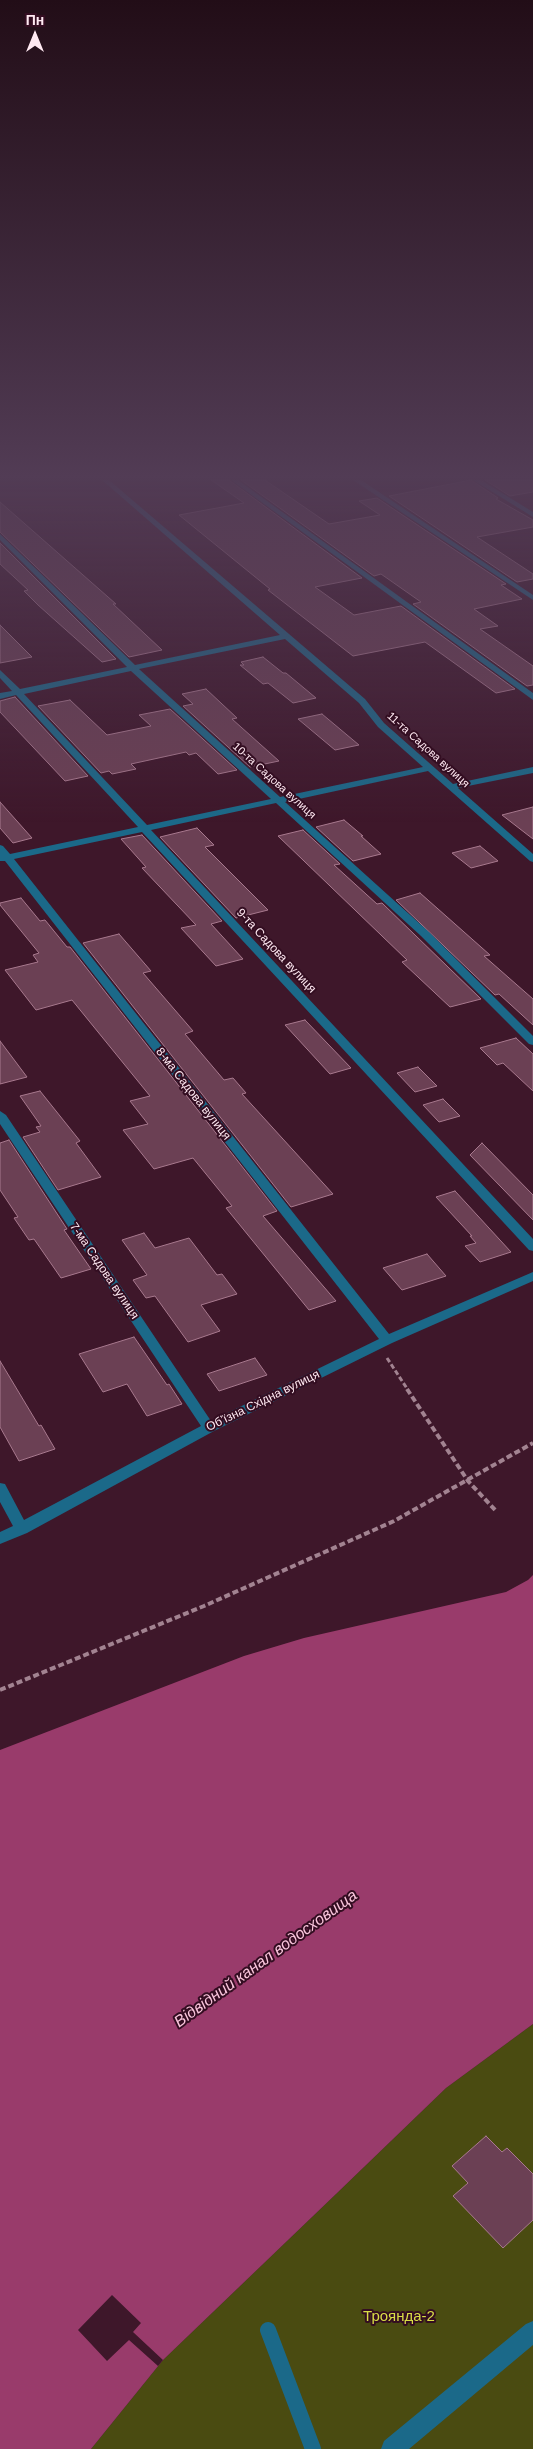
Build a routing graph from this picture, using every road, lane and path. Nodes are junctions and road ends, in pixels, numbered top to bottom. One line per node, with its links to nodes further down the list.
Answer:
1 (59, 594): 5 (street, 10-та Садова вулиця)
2 (238, 594): 4 (street, 11-та Садова вулиця)
3 (391, 594): 9 (street)
4 (286, 636): 5 (street); 10 (street, 11-та Садова вулиця)
5 (134, 668): 7 (street); 13 (street, 10-та Садова вулиця)
6 (0, 673): 7 (street, 9-та Садова вулиця)
7 (17, 692): 8 (street); 14 (street, 9-та Садова вулиця)
8 (0, 696)
9 (533, 697)
10 (430, 768): 12 (street, 11-та Садова вулиця); 13 (street)
11 (533, 770): 12 (street)
12 (452, 787): 16 (street, 11-та Садова вулиця)
13 (279, 800): 14 (street); 18 (street, 10-та Садова вулиця)
14 (148, 830): 17 (street); 20 (street, 9-та Садова вулиця)
15 (0, 848): 17 (street, 8-ма Садова вулиця)
16 (533, 858)
17 (4, 859): 22 (street, 8-ма Садова вулиця)
18 (533, 1042)
19 (0, 1115): 23 (street, 7-ма Садова вулиця)
20 (533, 1247)
21 (533, 1276): 22 (street, Обʼїзна Східна вулиця)
22 (382, 1342): 23 (street, Обʼїзна Східна вулиця); 25 (path)
23 (209, 1428): 28 (street, Обʼїзна Східна вулиця)
24 (533, 1443): 25 (path)
25 (468, 1481): 27 (path); 30 (path)
26 (0, 1488): 28 (street)
27 (497, 1512)
28 (22, 1529): 29 (street, Обʼїзна Східна вулиця)
29 (0, 1539)
30 (0, 1690)
31 (268, 2330): 33 (lane)
32 (533, 2331): 34 (street)
33 (313, 2449)
34 (392, 2449)

